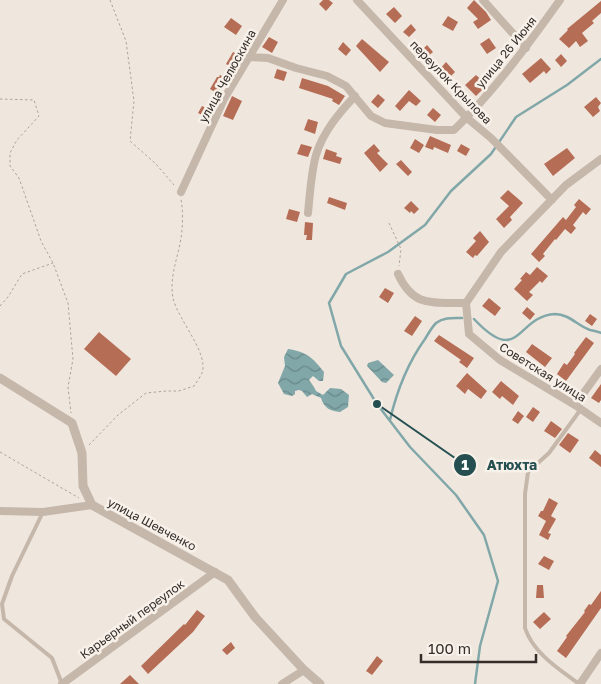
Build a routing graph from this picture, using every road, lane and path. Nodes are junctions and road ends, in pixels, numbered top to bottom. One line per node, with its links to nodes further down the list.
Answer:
1 (110, 0): 12 (path)
2 (283, 0): 7 (street, улица Челюскина)
3 (357, 0): 10 (street, переулок Крылова)
4 (483, 0): 6 (street)
5 (560, 0): 6 (street, улица 26 Июня)
6 (526, 48): 10 (street, улица 26 Июня)
7 (250, 57): 8 (street, улица 26 Июня); 12 (street, улица Челюскина)
8 (355, 96): 10 (street, улица 26 Июня); 14 (street)
9 (0, 99): 16 (path)
10 (467, 118): 13 (street, переулок Крылова)
11 (601, 159): 13 (street)
12 (181, 192): 26 (path)
13 (552, 200): 18 (street)
14 (308, 213)
15 (389, 223): 17 (path)
16 (53, 263): 19 (path); 23 (path)
17 (398, 274): 18 (street)
18 (466, 303): 22 (street, Советская улица)
19 (0, 306)
20 (601, 368): 22 (street)
21 (0, 378): 23 (street)
22 (578, 407): 24 (street, Советская улица); 36 (lane)
23 (72, 423): 26 (street, улица Шевченко)
24 (601, 423)
25 (0, 452): 27 (path)
26 (82, 453): 27 (street, улица Шевченко)
27 (92, 505): 29 (street); 30 (street, улица Шевченко)
28 (0, 512): 29 (street)
29 (43, 512): 33 (lane)
30 (215, 572): 32 (street, улица Шевченко); 33 (street, Карьерный переулок)
31 (601, 653): 36 (street)
32 (304, 670): 34 (street); 35 (street, улица Шевченко)
33 (62, 684)
34 (282, 684)
35 (320, 684)
36 (579, 684)

